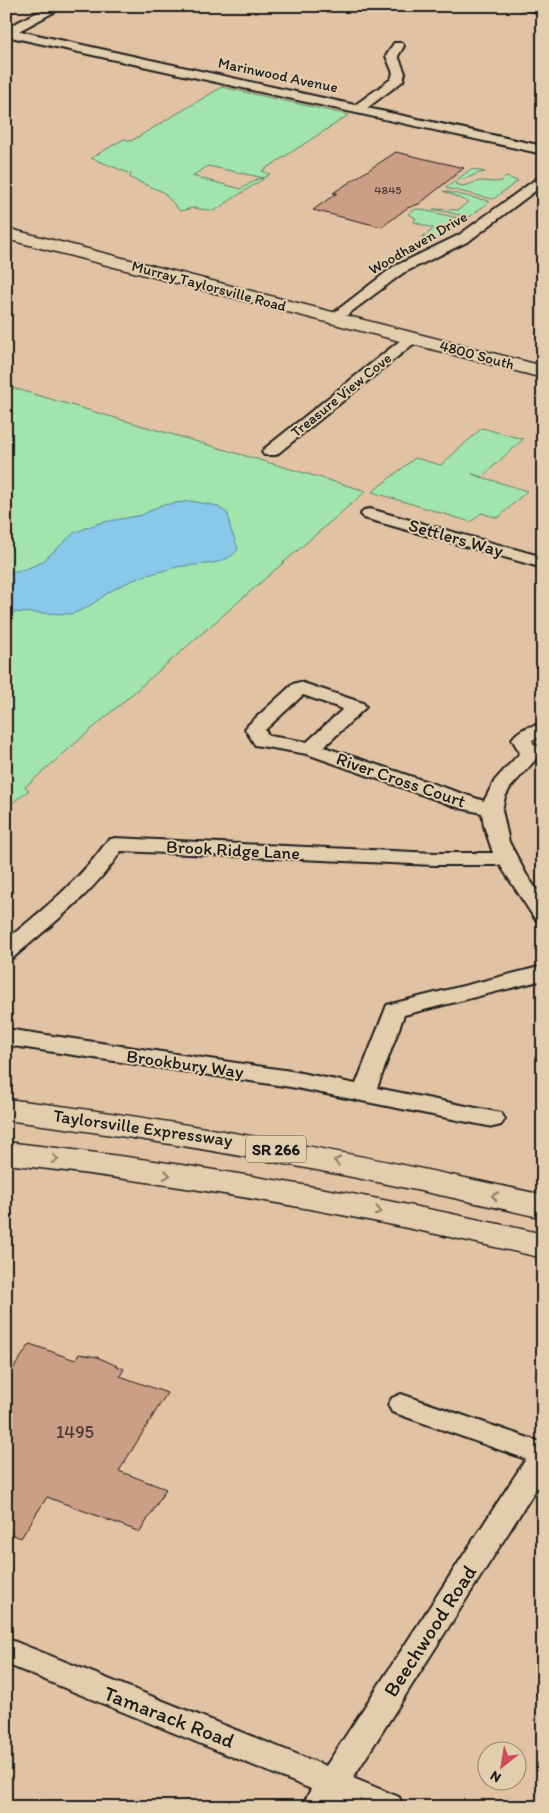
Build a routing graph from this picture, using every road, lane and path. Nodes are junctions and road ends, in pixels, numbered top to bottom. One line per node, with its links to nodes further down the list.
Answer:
1 (59, 6): 4 (street)
2 (524, 6): 3 (street)
3 (543, 10)
4 (7, 32): 6 (street, Marinwood Avenue)
5 (398, 46): 6 (street)
6 (357, 109): 7 (street, Marinwood Avenue)
7 (543, 150)
8 (543, 178): 10 (street, Woodhaven Drive)
9 (6, 232): 10 (main road, Murray Taylorsville Road)
10 (334, 318): 11 (main road, Murray Taylorsville Road)
11 (412, 338): 12 (main road, 4800 South); 13 (street, Treasure View Cove)
12 (543, 372)
13 (270, 452)
14 (370, 514): 15 (street, Settlers Way)
15 (543, 563)
16 (543, 730): 18 (street)
17 (311, 749): 17 (street, River Cross Court); 19 (street, River Cross Court)
18 (538, 753): 19 (street)
19 (492, 809): 20 (street)
20 (506, 858): 21 (street); 22 (street, Brook Ridge Lane)
21 (541, 909)
22 (6, 952)
23 (543, 973): 25 (street)
24 (6, 1037): 25 (street, Brookbury Way)
25 (364, 1092): 27 (street, Brookbury Way)
26 (6, 1109): 29 (main road, Taylorsville Expressway / SR 266, one-way to 26)
27 (493, 1119)
28 (6, 1153): 30 (main road, SR 266, one-way to 30)
29 (543, 1207)
30 (543, 1246)
31 (402, 1405): 32 (street)
32 (543, 1454): 34 (street, Beechwood Road)
33 (6, 1651): 34 (street, Tamarack Road)
34 (324, 1795): 35 (street, Tamarack Road)
35 (388, 1807)

